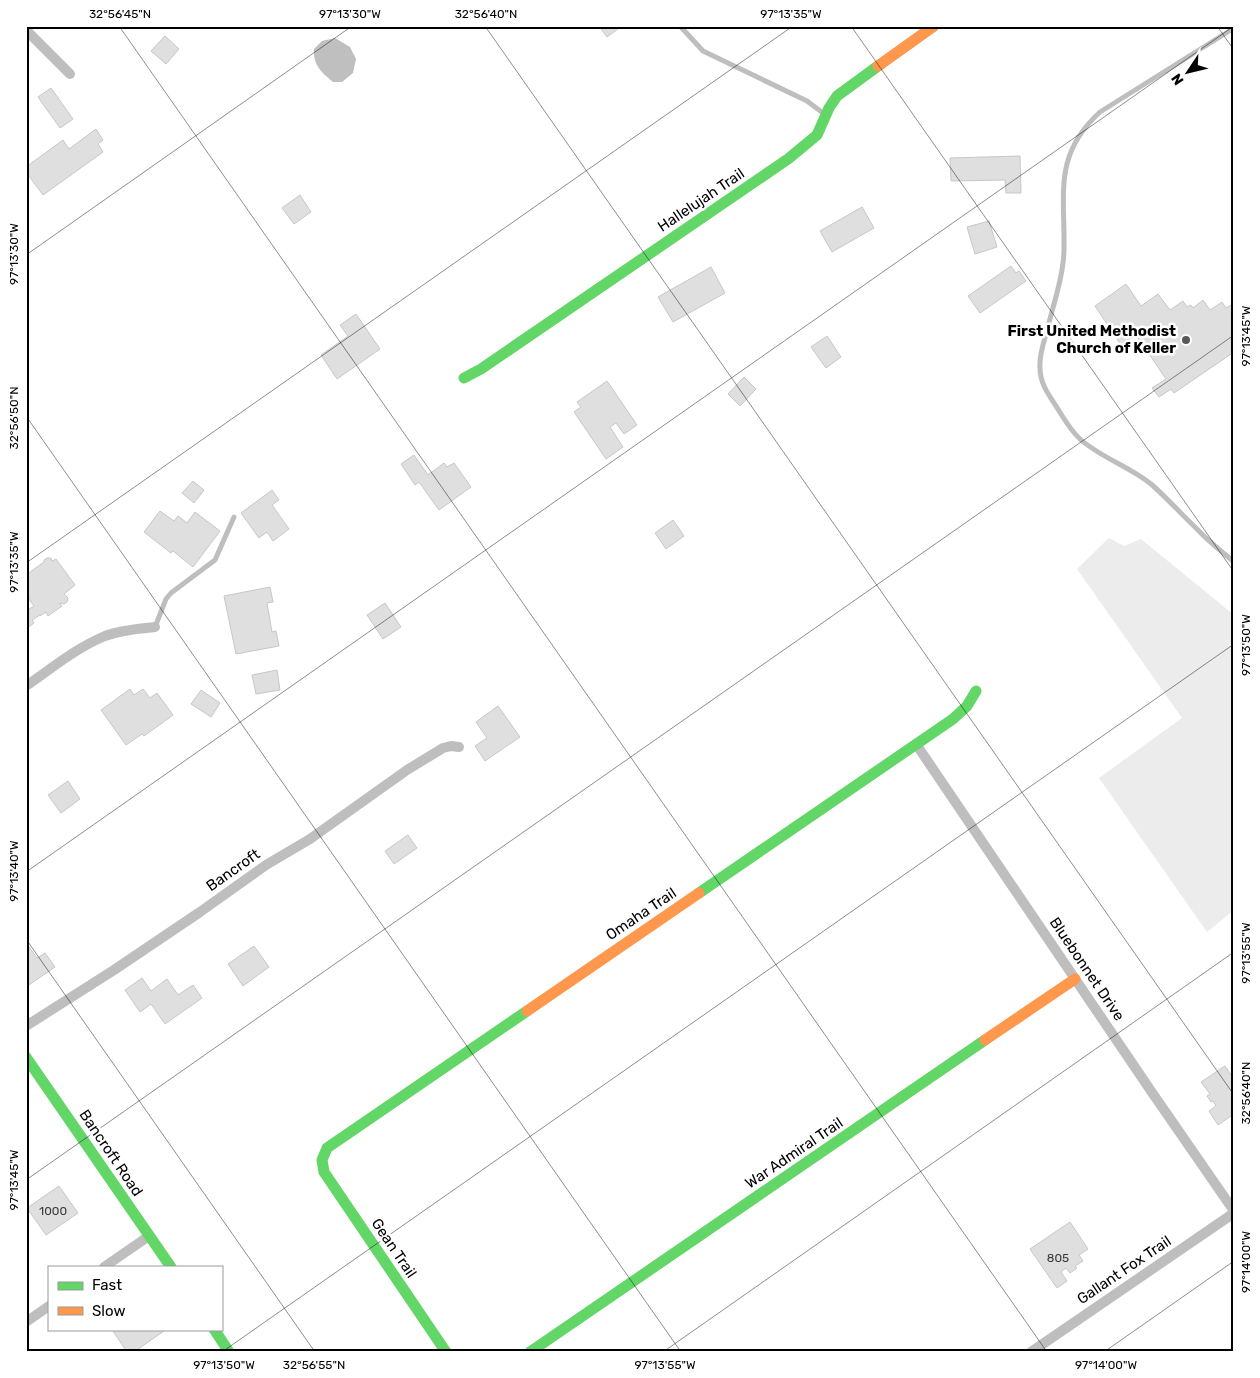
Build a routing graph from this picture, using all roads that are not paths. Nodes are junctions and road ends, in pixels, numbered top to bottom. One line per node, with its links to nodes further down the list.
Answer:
1 (680, 26): 6 (lane)
2 (934, 26): 6 (street, Hallelujah Trail)
3 (1234, 28): 9 (lane)
4 (26, 30): 5 (street)
5 (70, 74)
6 (826, 115): 7 (street, Hallelujah Trail)
7 (464, 378)
8 (234, 517): 10 (lane)
9 (1234, 562)
10 (155, 626): 11 (street)
11 (26, 686)
12 (976, 691): 13 (street, Omaha Trail)
13 (916, 744): 15 (street, Bluebonnet Drive); 18 (street, Omaha Trail)
14 (459, 747): 16 (street, Bancroft)
15 (1075, 978): 19 (street, Bluebonnet Drive); 28 (street, War Admiral Trail)
16 (26, 1026)
17 (26, 1057): 20 (street, Bancroft Road)
18 (322, 1160): 27 (street, Gean Trail)
19 (1234, 1212): 29 (street, Gallant Fox Trail)
20 (149, 1236): 21 (street); 22 (street, Bancroft Road)
21 (105, 1266)
22 (170, 1266)
23 (48, 1307): 24 (street)
24 (26, 1322)
25 (215, 1330): 26 (street)
26 (229, 1352)
27 (446, 1352)
28 (530, 1352)
29 (1031, 1352)

